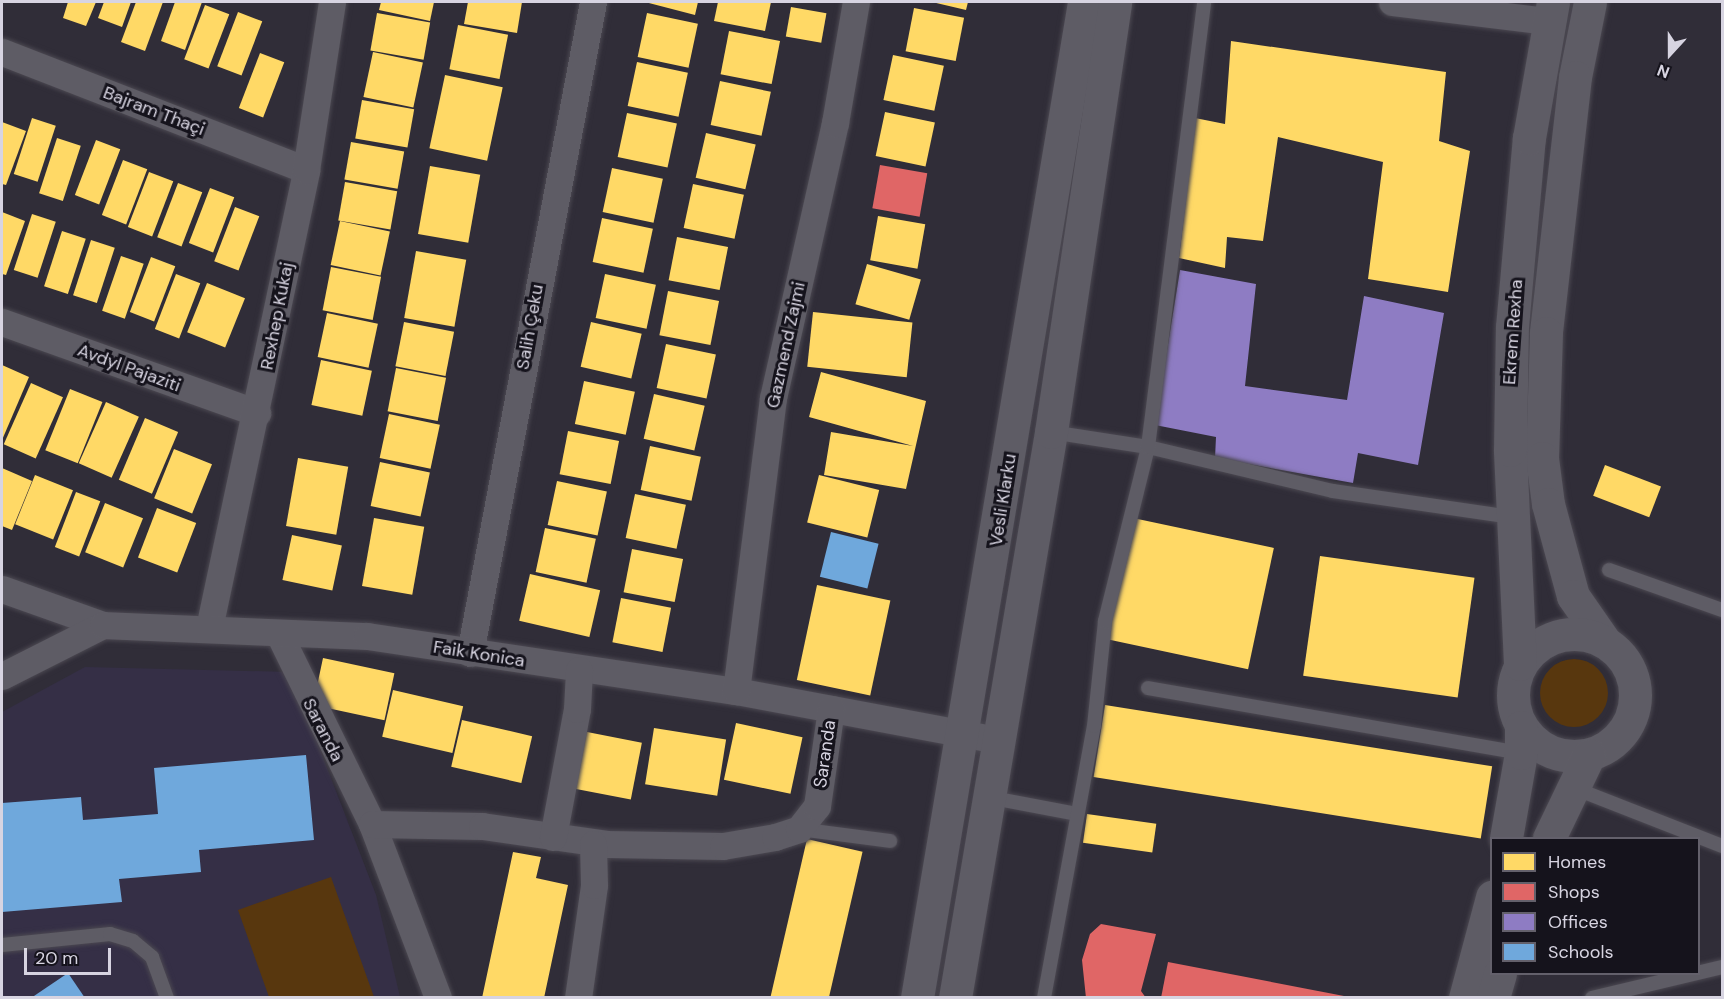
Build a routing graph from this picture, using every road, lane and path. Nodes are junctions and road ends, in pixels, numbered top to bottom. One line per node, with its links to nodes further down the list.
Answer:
1 (332, 2): 11 (street, Rexhep Kukaj)
2 (593, 2): 24 (street, Salih Çeku)
3 (856, 2): 29 (street, Gazmend Zajmi)
4 (1084, 2): 31 (street, Vesli Klarku)
5 (1114, 2): 14 (street, Vesli Klarku)
6 (1203, 2): 15 (lane)
7 (1392, 2): 9 (street)
8 (1590, 2): 23 (street, Ekrem Rexha)
9 (1550, 11): 16 (street, Ekrem Rexha)
10 (2, 52): 11 (street, Bajram Thaçi)
11 (306, 170): 13 (street, Rexhep Kukaj)
12 (2, 322): 13 (street, Avdyl Pajaziti)
13 (257, 413): 21 (street, Rexhep Kukaj)
14 (1051, 432): 15 (lane); 32 (street, Vesli Klarku)
15 (1148, 447): 16 (lane); 37 (lane)
16 (1514, 517): 25 (street, Ekrem Rexha)
17 (1609, 570): 19 (lane)
18 (2, 589): 20 (street)
19 (1722, 610)
20 (103, 624): 21 (street, Faik Konica); 27 (street, Faik Konica)
21 (209, 628): 22 (street, Faik Konica)
22 (279, 634): 24 (street, Faik Konica); 38 (street, Saranda)
23 (1605, 642): 25 (street); 34 (street, Ekrem Rexha)
24 (470, 653): 26 (street, Faik Konica)
25 (1520, 664): 33 (street, Ekrem Rexha)
26 (579, 670): 29 (street, Faik Konica); 40 (street)
27 (2, 676)
28 (1148, 688): 33 (lane)
29 (736, 691): 30 (street, Faik Konica)
30 (831, 709): 31 (street, Faik Konica); 39 (street, Saranda)
31 (963, 735): 32 (street, Faik Konica); 57 (street, Vesli Klarku)
32 (997, 740): 36 (street, Vesli Klarku)
33 (1521, 740): 34 (street); 41 (street, Ekrem Rexha)
34 (1589, 755): 35 (street, Ekrem Rexha)
35 (1570, 787): 42 (street, Ekrem Rexha); 43 (lane)
36 (987, 797): 37 (lane); 58 (street, Vesli Klarku)
37 (1077, 814): 59 (lane)
38 (372, 824): 40 (street); 55 (street, Saranda)
39 (799, 828): 45 (lane); 46 (street)
40 (553, 837): 46 (street)
41 (1506, 837)
42 (1549, 837)
43 (1699, 837)
44 (1700, 837): 47 (lane)
45 (890, 841)
46 (593, 844): 56 (street)
47 (1722, 846)
48 (1490, 901): 60 (street)
49 (2, 945): 54 (lane)
50 (1722, 966): 51 (lane)
51 (1700, 971)
52 (1500, 975): 61 (street)
53 (1685, 975): 62 (lane)
54 (167, 998)
55 (438, 998)
56 (578, 998)
57 (917, 998)
58 (955, 998)
59 (1044, 998)
60 (1465, 998)
61 (1493, 998)
62 (1592, 998)

